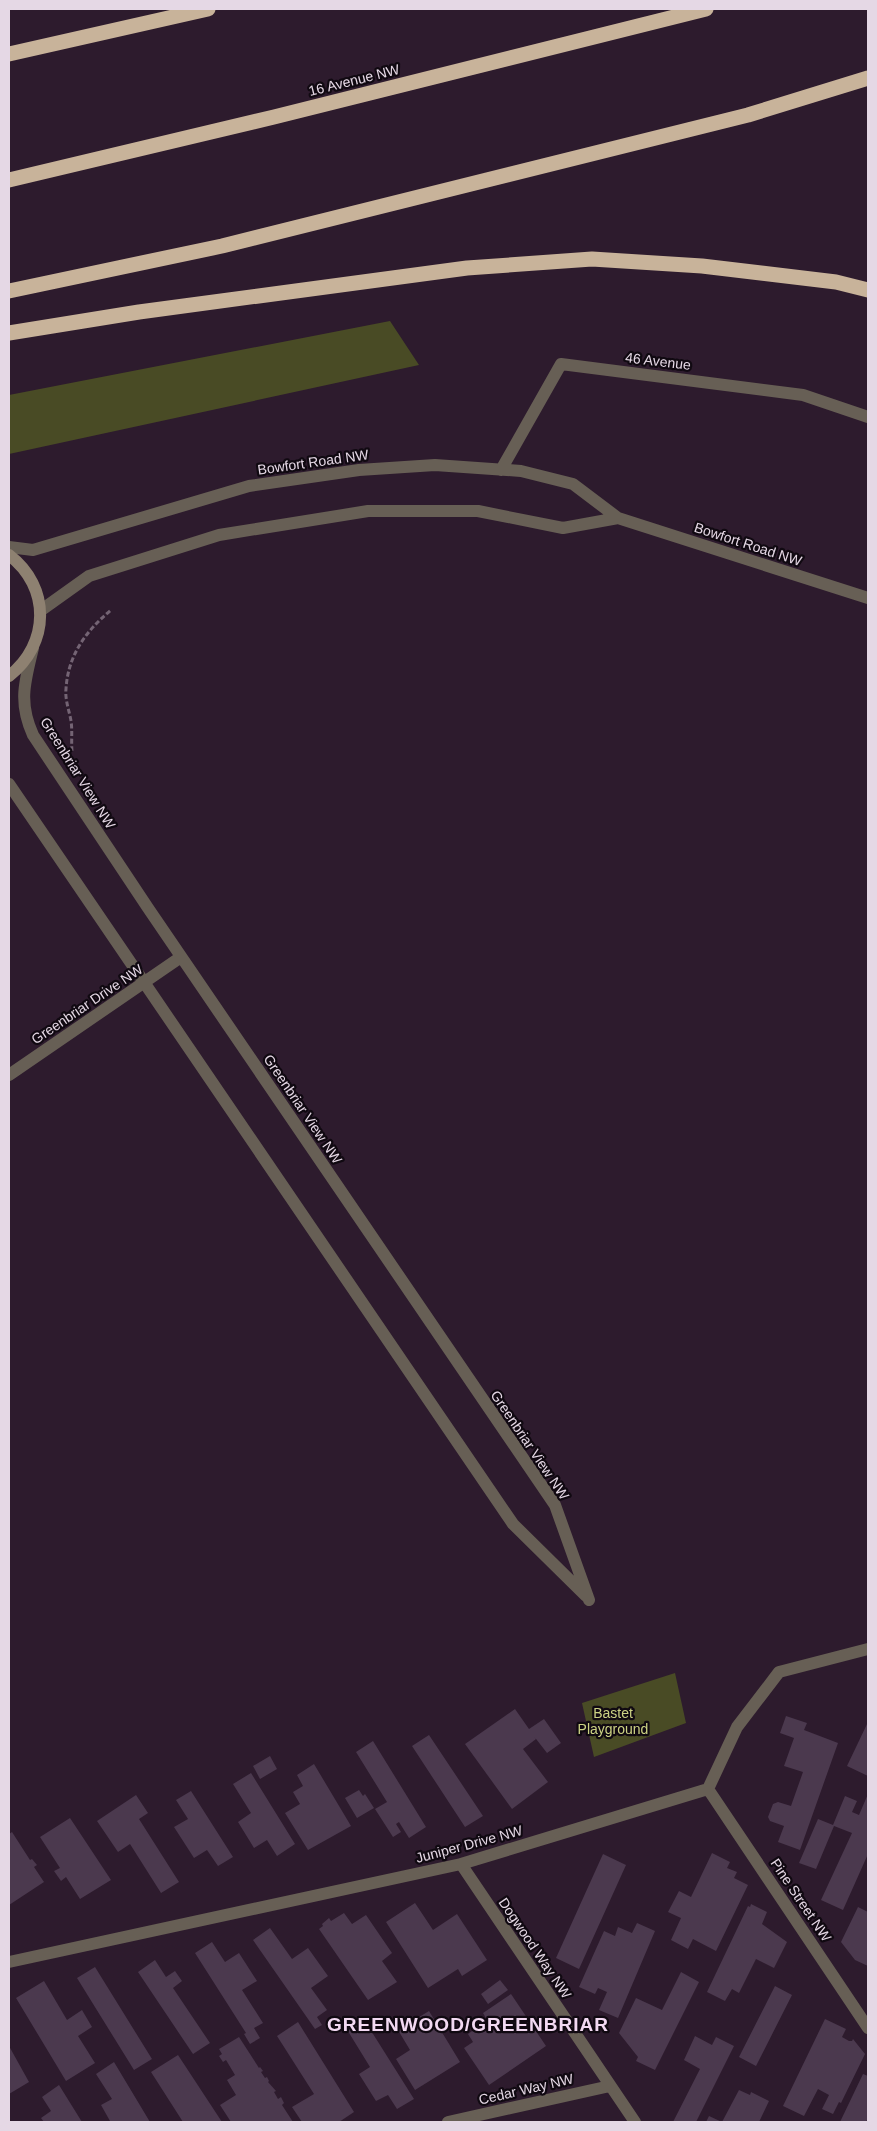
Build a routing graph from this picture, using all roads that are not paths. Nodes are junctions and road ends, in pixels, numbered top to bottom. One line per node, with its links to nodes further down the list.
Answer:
1 (208, 9): 3 (highway)
2 (706, 9): 5 (highway, 16 Avenue NW)
3 (9, 54)
4 (868, 78): 7 (highway)
5 (9, 180)
6 (868, 290): 8 (highway)
7 (9, 291)
8 (9, 333)
9 (868, 417): 10 (street, 46 Avenue)
10 (501, 470): 11 (street, Bowfort Road NW); 12 (street, Bowfort Road NW)
11 (618, 518): 14 (street, Bowfort Road NW); 15 (street, Bowfort Road NW)
12 (9, 547)
13 (9, 555): 15 (street)
14 (868, 598)
15 (40, 611): 16 (street)
16 (33, 647): 17 (street); 19 (street, Greenbriar View NW)
17 (9, 676)
18 (9, 784): 20 (street, Greenbriar View NW)
19 (181, 958): 20 (street, Greenbriar Drive NW); 20 (street, Greenbriar View NW)
20 (144, 983): 21 (street, Greenbriar Drive NW)
21 (9, 1074)
22 (868, 1649): 23 (street)
23 (708, 1789): 24 (street, Juniper Drive NW); 26 (street, Pine Street NW)
24 (461, 1864): 25 (street, Juniper Drive NW); 27 (street, Dogwood Way NW)
25 (9, 1962)
26 (868, 2028)
27 (610, 2086): 28 (street, Cedar Way NW); 29 (street, Dogwood Way NW)
28 (448, 2122)
29 (635, 2122)

